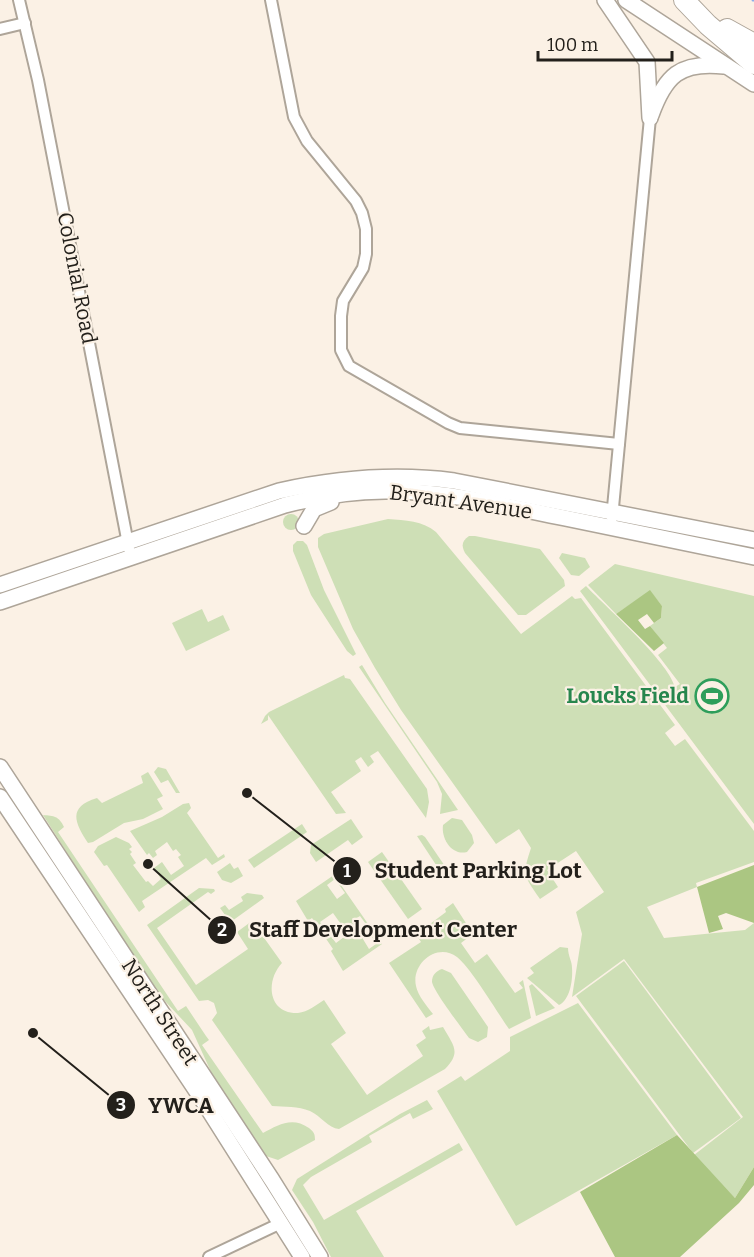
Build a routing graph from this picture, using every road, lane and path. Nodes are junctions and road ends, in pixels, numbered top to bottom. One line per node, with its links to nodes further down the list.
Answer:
1 (19, 0): 7 (street, Colonial Road)
2 (271, 0): 14 (street)
3 (606, 0): 13 (main road)
4 (626, 0): 11 (main road)
5 (684, 0): 10 (highway)
6 (689, 0): 9 (highway)
7 (26, 23): 8 (street); 19 (street, Colonial Road)
8 (0, 29)
9 (754, 44)
10 (754, 64)
11 (727, 66): 12 (main road); 13 (main road)
12 (754, 84)
13 (650, 118): 14 (street)
14 (618, 444): 16 (street)
15 (452, 497): 16 (main road, Bryant Avenue); 17 (main road); 21 (main road, Bryant Avenue)
16 (612, 520): 18 (main road, Bryant Avenue); 19 (main road, Bryant Avenue); 20 (main road, Bryant Avenue)
17 (304, 526)
18 (754, 540)
19 (128, 541): 21 (street, Colonial Road); 22 (main road, Bryant Avenue)
20 (754, 557)
21 (130, 558): 23 (main road, Bryant Avenue)
22 (0, 585)
23 (0, 602)
24 (0, 768): 29 (main road, North Street)
25 (0, 797): 26 (main road, North Street)
26 (281, 1223): 27 (street); 28 (main road, North Street)
27 (210, 1257)
28 (302, 1257)
29 (320, 1257)

